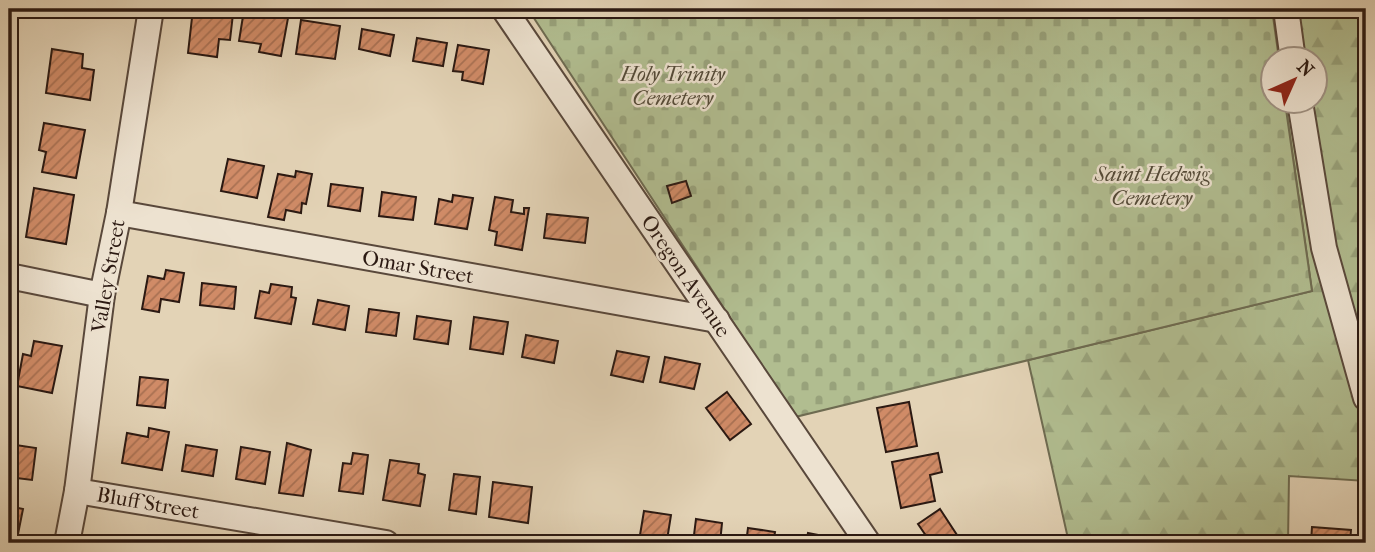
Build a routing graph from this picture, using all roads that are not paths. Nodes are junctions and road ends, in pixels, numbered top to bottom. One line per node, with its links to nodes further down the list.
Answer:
1 (151, 9): 6 (street, Valley Street)
2 (505, 9): 9 (street, Oregon Avenue)
3 (1286, 9): 4 (street)
4 (1291, 46)
5 (1302, 116): 10 (street)
6 (119, 213): 8 (street, Valley Street); 9 (street, Omar Street)
7 (9, 276): 8 (street)
8 (102, 295): 11 (street, Valley Street)
9 (717, 320): 14 (street, Oregon Avenue)
10 (1366, 398)
11 (77, 491): 12 (street, Valley Street); 13 (street, Bluff Street)
12 (67, 543)
13 (386, 543)
14 (868, 543)

